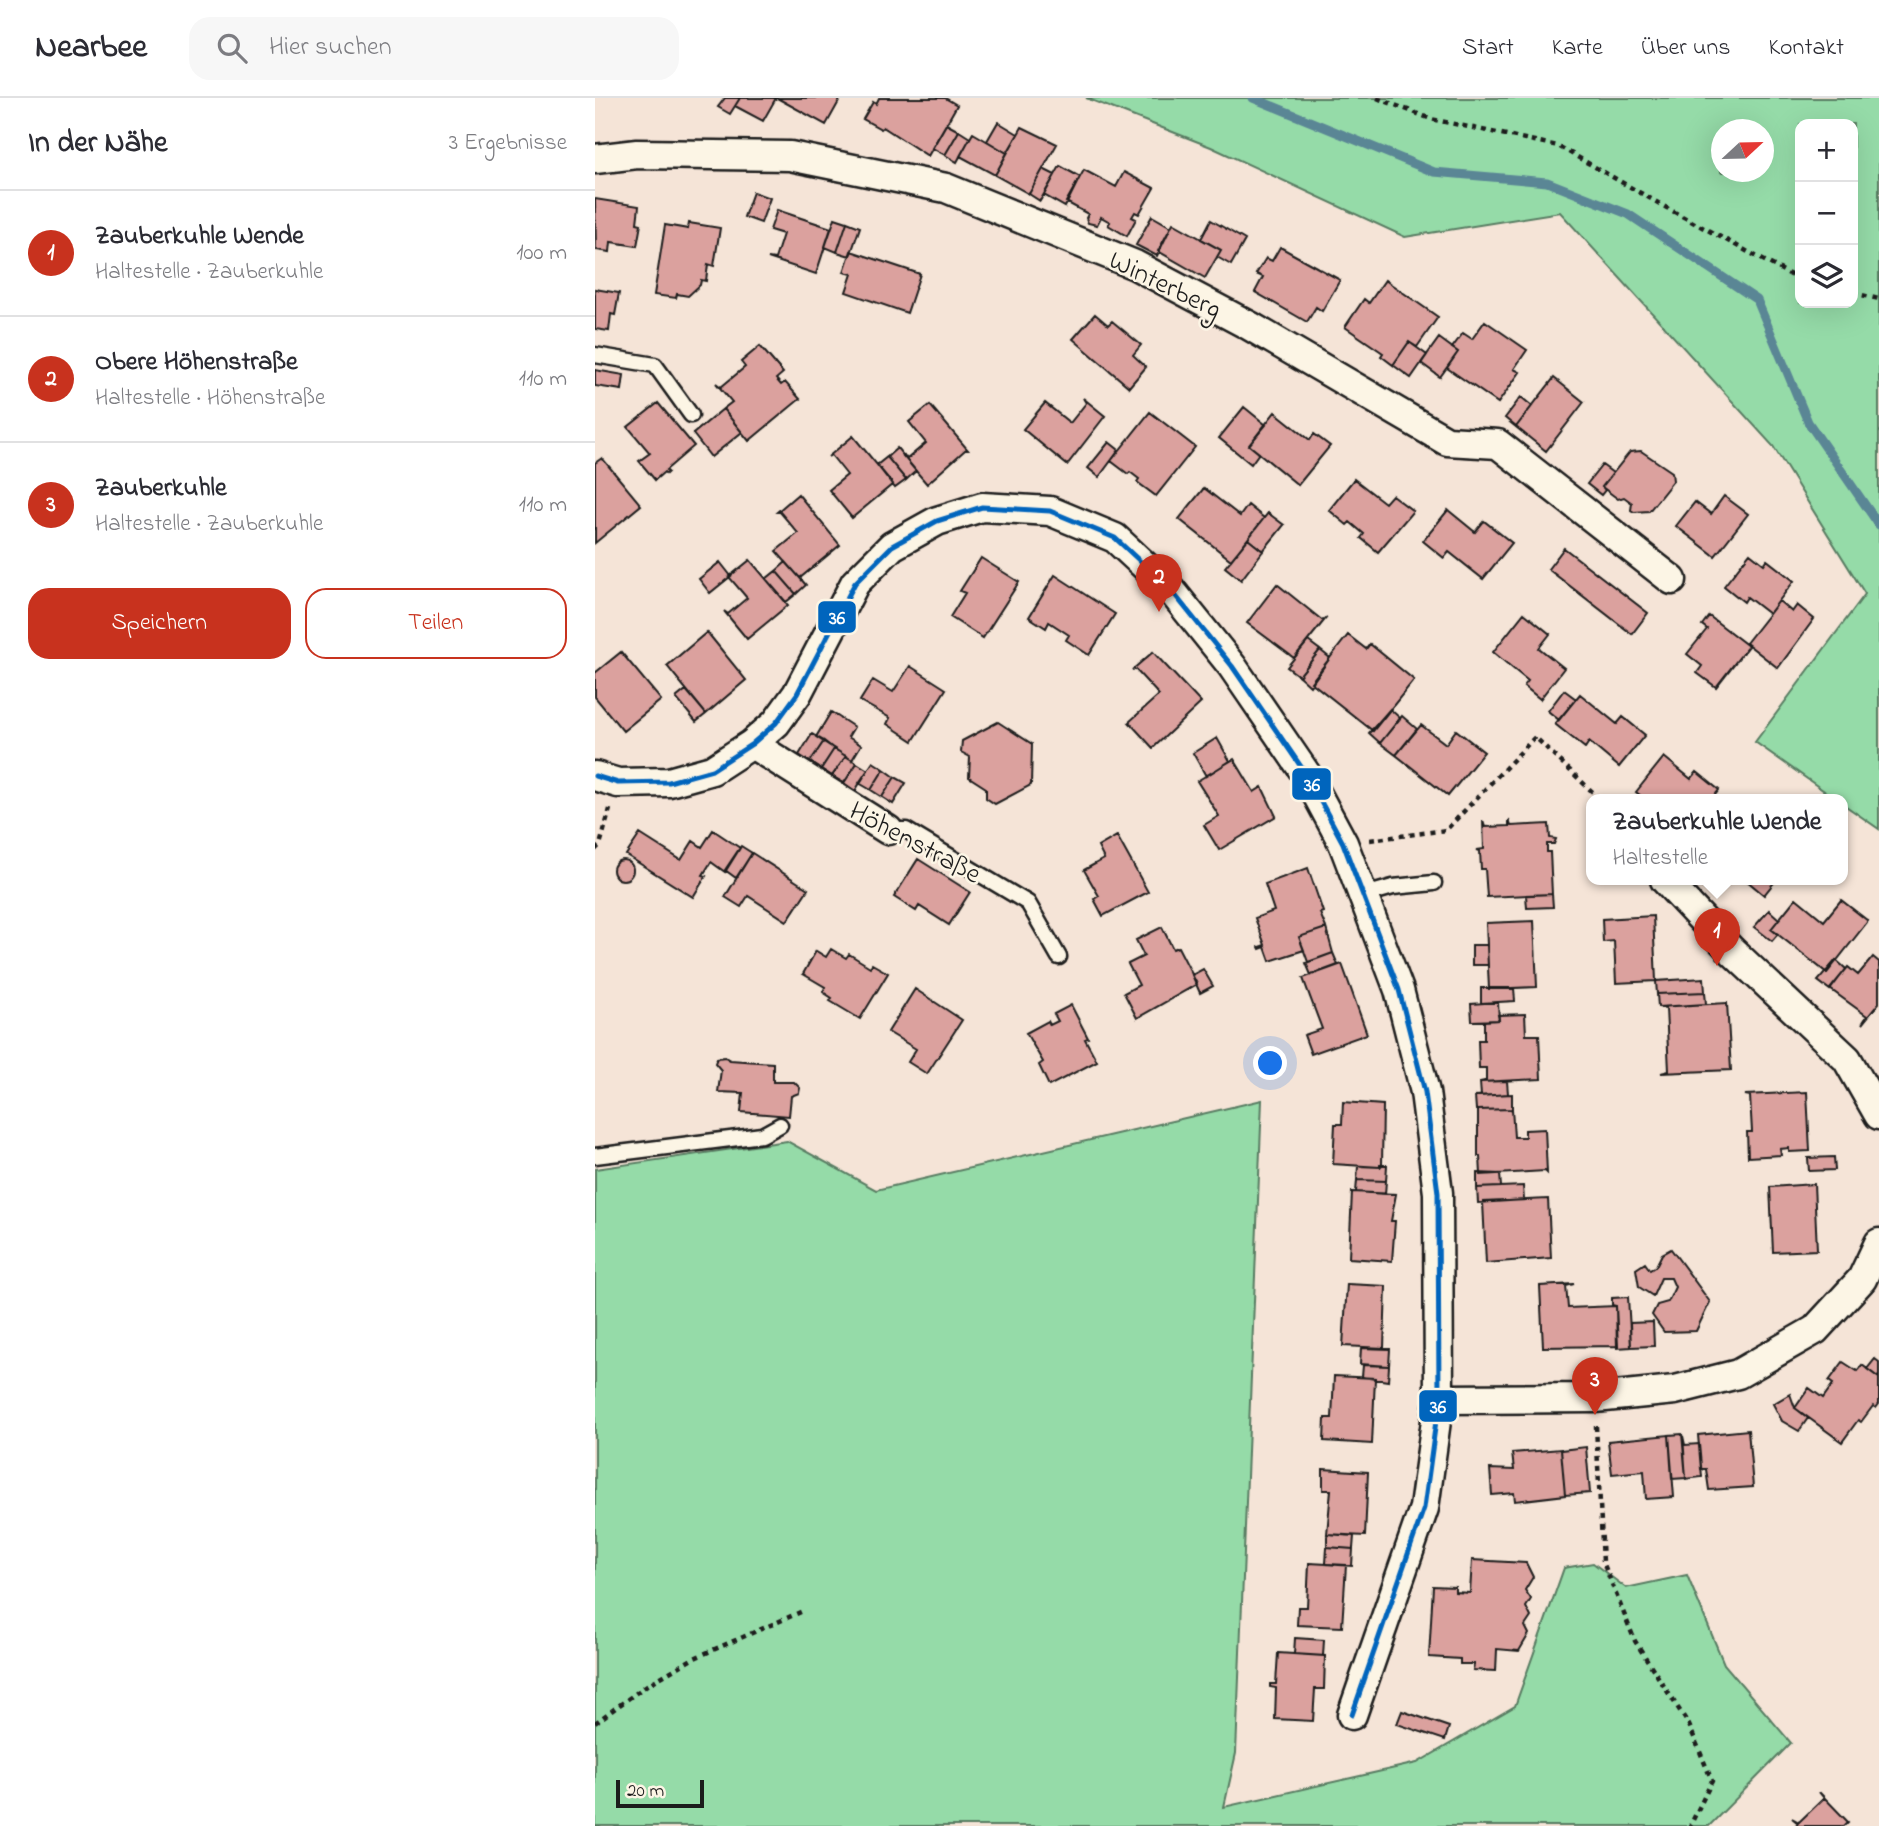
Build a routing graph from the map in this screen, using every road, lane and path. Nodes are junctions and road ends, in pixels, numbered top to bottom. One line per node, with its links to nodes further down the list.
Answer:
1 (1377, 98): 3 (path)
2 (595, 159): 8 (street, Winterberg)
3 (1795, 277)
4 (1858, 294): 5 (path)
5 (1879, 299)
6 (595, 355): 7 (lane)
7 (691, 415)
8 (1672, 580)
9 (752, 744): 10 (street); 12 (street, Höhenstraße); 13 (street)
10 (606, 780): 14 (path)
11 (1595, 794): 13 (path)
12 (888, 830): 18 (lane, Höhenstraße)
13 (1343, 843): 17 (street)
14 (595, 850)
15 (1434, 883): 17 (lane)
16 (1670, 885): 19 (street)
17 (1365, 895): 24 (street)
18 (1059, 957)
19 (1879, 1115)
20 (780, 1125): 21 (lane)
21 (595, 1156)
22 (1879, 1243): 23 (street)
23 (1595, 1398): 24 (street); 28 (path)
24 (1439, 1399): 26 (street)
25 (803, 1611): 27 (path)
26 (1352, 1715)
27 (595, 1723)
28 (1690, 1826)

